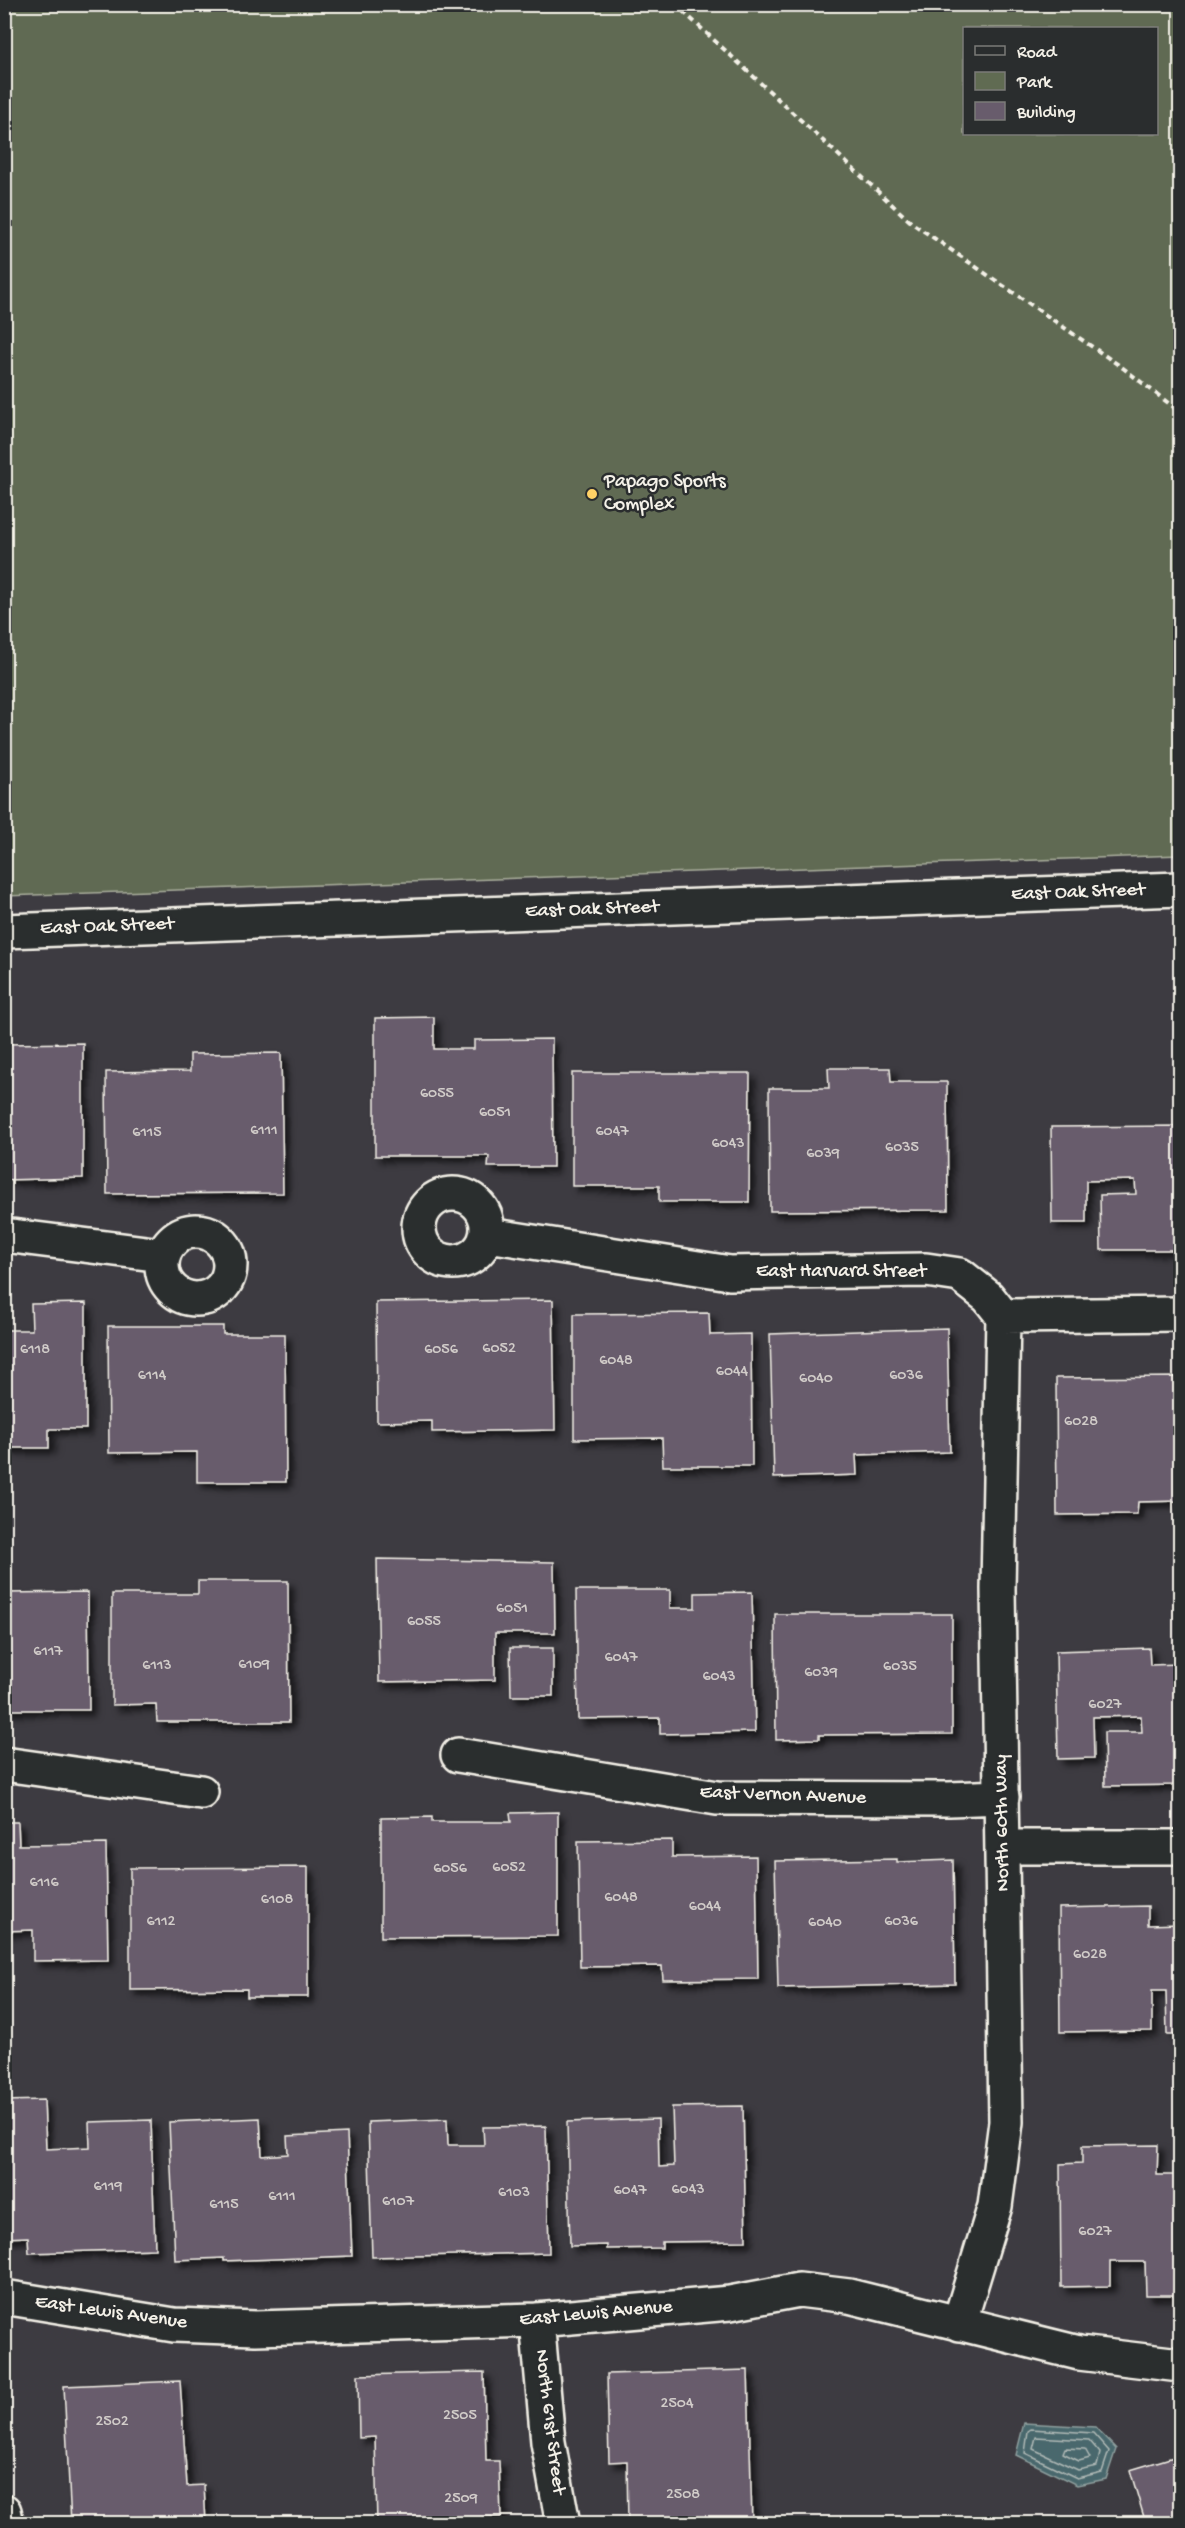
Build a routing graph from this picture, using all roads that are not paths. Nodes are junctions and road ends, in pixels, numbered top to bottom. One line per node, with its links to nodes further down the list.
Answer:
1 (1180, 889): 2 (street, East Oak Street)
2 (4, 931)
3 (4, 1235): 5 (street)
4 (488, 1235): 7 (street, East Harvard Street)
5 (162, 1255)
6 (1180, 1314): 7 (street)
7 (1003, 1316): 11 (street, North 60th Way)
8 (458, 1755): 11 (street, East Vernon Avenue)
9 (4, 1764): 10 (street)
10 (201, 1792)
11 (1002, 1797): 12 (street, North 60th Way)
12 (1004, 1847): 13 (street); 16 (street, North 60th Way)
13 (1180, 1847)
14 (4, 2297): 15 (street, East Lewis Avenue)
15 (537, 2320): 16 (street, East Lewis Avenue); 20 (street, North 61st Street)
16 (959, 2324): 17 (street, East Lewis Avenue)
17 (1180, 2365)
18 (4, 2511): 19 (street)
19 (7, 2523)
20 (563, 2523)

